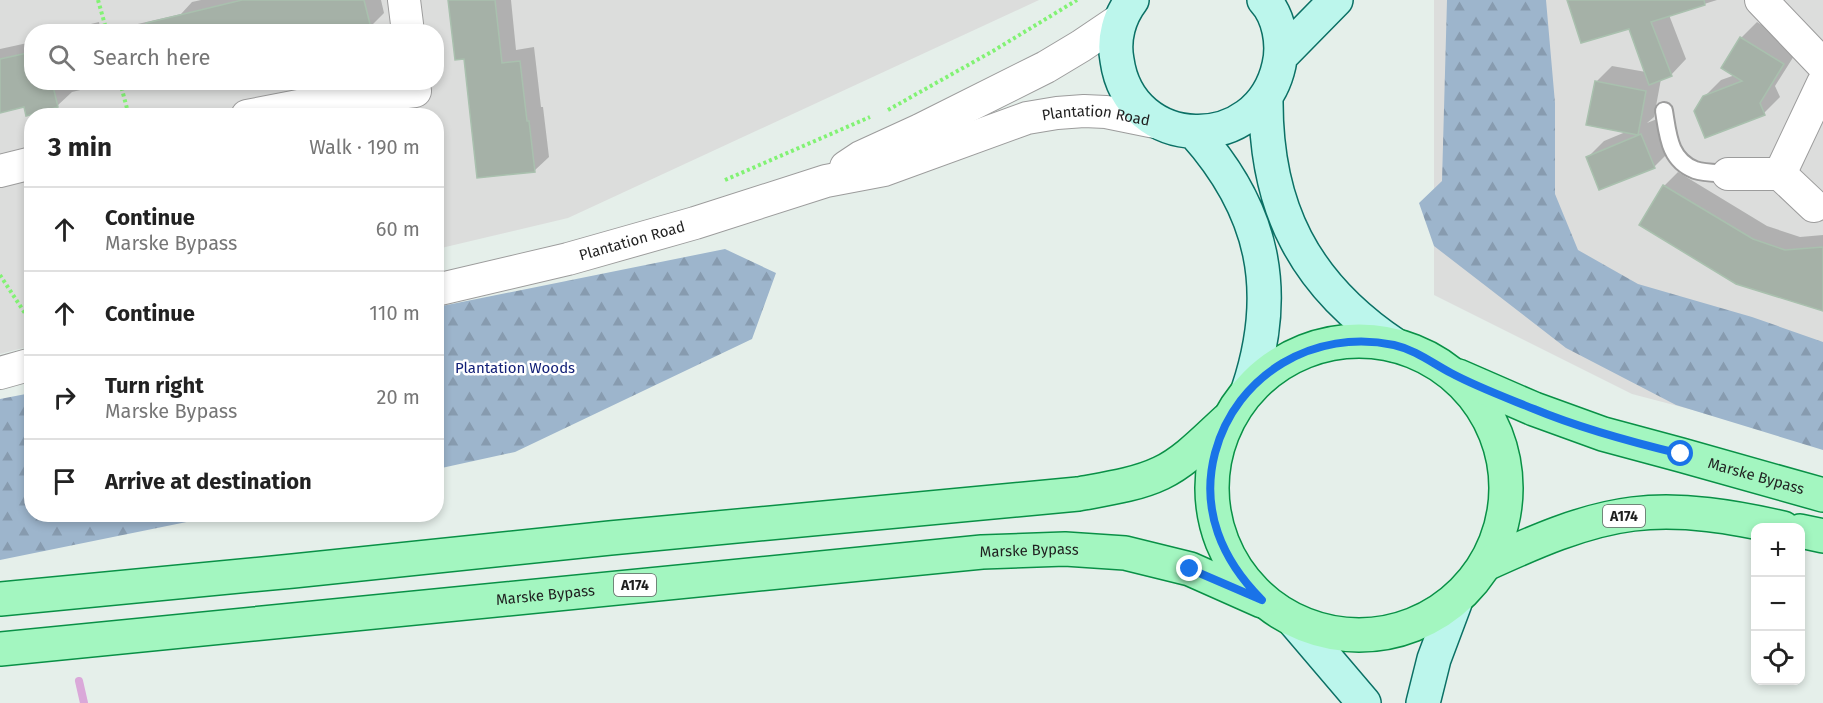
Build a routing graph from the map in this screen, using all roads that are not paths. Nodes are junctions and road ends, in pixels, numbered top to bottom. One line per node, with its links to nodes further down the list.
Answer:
1 (404, 0): 6 (street)
2 (1264, 0): 7 (main road)
3 (1336, 0): 7 (main road)
4 (1761, 0): 8 (street)
5 (1128, 6): 14 (main road); 20 (street, Plantation Road)
6 (407, 24)
7 (1281, 56): 11 (main road)
8 (1823, 65)
9 (1823, 83): 19 (street)
10 (415, 96): 12 (street)
11 (1266, 98): 15 (main road); 23 (main road)
12 (288, 108)
13 (1664, 111): 18 (lane)
14 (1160, 123): 15 (main road); 20 (street, Plantation Road)
15 (1194, 132): 27 (main road)
16 (24, 165): 17 (street)
17 (0, 171)
18 (1728, 174): 19 (street)
19 (1780, 174): 21 (street)
20 (826, 181): 22 (street, Plantation Road)
21 (1814, 206)
22 (444, 288)
23 (1395, 345): 26 (main road, A174); 27 (main road, A174)
24 (24, 366): 25 (street)
25 (0, 372)
26 (1451, 373): 29 (main road, Marske Bypass / A174); 33 (main road, A174)
27 (1248, 390): 28 (main road, A174)
28 (1227, 420): 34 (main road, A174); 35 (main road, A174)
29 (1823, 495)
30 (1756, 523): 33 (main road, A174)
31 (1805, 532): 32 (main road)
32 (1823, 536)
33 (1486, 564): 36 (main road, A174)
34 (0, 599)
35 (1262, 600): 37 (main road, A174); 38 (main road, Marske Bypass / A174)
36 (1455, 603): 37 (main road, A174); 40 (main road)
37 (1295, 622): 39 (main road)
38 (0, 649)
39 (1364, 703)
40 (1422, 703)

